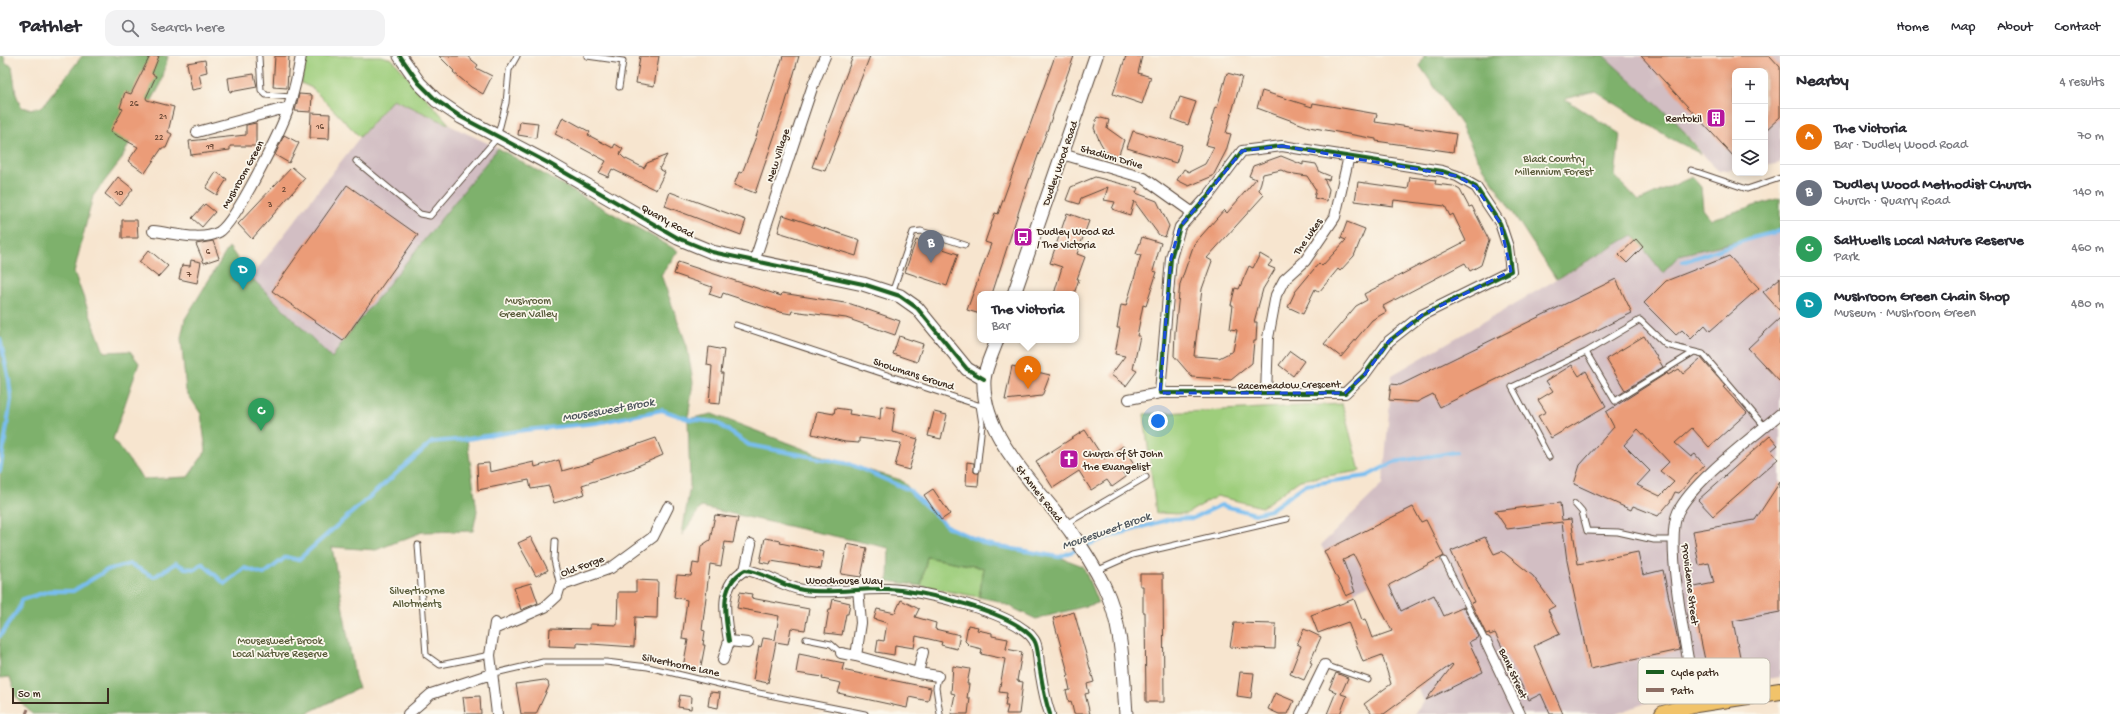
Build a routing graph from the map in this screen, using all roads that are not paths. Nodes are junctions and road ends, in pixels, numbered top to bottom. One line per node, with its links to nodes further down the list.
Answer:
1 (301, 56): 10 (street, Mushroom Green)
2 (400, 56): 12 (street, Quarry Road)
3 (517, 56): 12 (lane)
4 (586, 56): 8 (lane)
5 (825, 56): 21 (street, New Village)
6 (1096, 56): 13 (street, Dudley Wood Road)
7 (260, 57): 10 (lane)
8 (624, 59): 9 (lane)
9 (619, 87)
10 (290, 102): 11 (street); 19 (street, Mushroom Green)
11 (197, 132)
12 (497, 138): 15 (lane); 21 (street, Quarry Road)
13 (1062, 154): 18 (street, Stadium Drive); 22 (street, Dudley Wood Road)
14 (1350, 156): 18 (street, Racemeadow Crescent); 30 (street, The Lukes); 30 (street, Racemeadow Crescent)
15 (356, 161)
16 (1691, 170): 17 (lane)
17 (1780, 178)
18 (1193, 213): 29 (street, Racemeadow Crescent)
19 (153, 231)
20 (965, 245): 23 (lane)
21 (754, 262): 23 (street, Quarry Road)
22 (1015, 291)
23 (892, 293): 28 (street, Quarry Road)
24 (736, 325): 32 (lane, Showmans Ground)
25 (996, 343): 28 (street)
26 (1586, 352): 27 (lane); 27 (lane); 35 (lane)
27 (1694, 352): 34 (lane)
28 (984, 379): 32 (street)
29 (1160, 393): 30 (street, Racemeadow Crescent); 31 (street, Racemeadow Crescent)
30 (1266, 394)
31 (1129, 399)
32 (983, 407): 36 (lane); 41 (street, St Anne's Road)
33 (1780, 414): 34 (street, Providence Street)
34 (1765, 427): 42 (street, Providence Street)
35 (1549, 457)
36 (977, 470)
37 (1146, 477): 41 (lane)
38 (1575, 504): 42 (lane)
39 (668, 507): 49 (street, Old Forge)
40 (1287, 519): 47 (lane)
41 (1068, 528): 47 (street, St Anne's Road)
42 (1673, 540): 59 (street, Providence Street)
43 (555, 541): 49 (lane)
44 (751, 544): 48 (street)
45 (418, 545): 57 (lane)
46 (1444, 560): 53 (lane)
47 (1094, 568): 74 (street, St Anne's Road)
48 (745, 570): 50 (street, Woodhouse Way); 52 (street)
49 (560, 586): 57 (street, Old Forge)
50 (858, 589): 58 (street); 73 (street, Woodhouse Way)
51 (806, 639): 56 (lane)
52 (729, 641): 54 (street); 60 (street)
53 (1486, 642): 76 (street, Bank Street)
54 (748, 643)
55 (923, 652): 62 (street)
56 (841, 653): 58 (street)
57 (490, 655): 63 (street)
58 (856, 656): 62 (street)
59 (1689, 658)
60 (723, 660)
61 (1324, 665): 65 (lane); 75 (street)
62 (918, 673): 64 (street)
63 (491, 674): 69 (street); 70 (street); 71 (lane, Silverthorne Lane)
64 (938, 676): 72 (lane)
65 (1368, 680)
66 (1780, 690): 67 (main road)
67 (1770, 692)
68 (1696, 704): 77 (main road)
69 (408, 714)
70 (497, 714)
71 (865, 714)
72 (940, 714)
73 (1050, 714)
74 (1126, 714)
75 (1301, 714)
76 (1520, 714)
77 (1663, 714)

